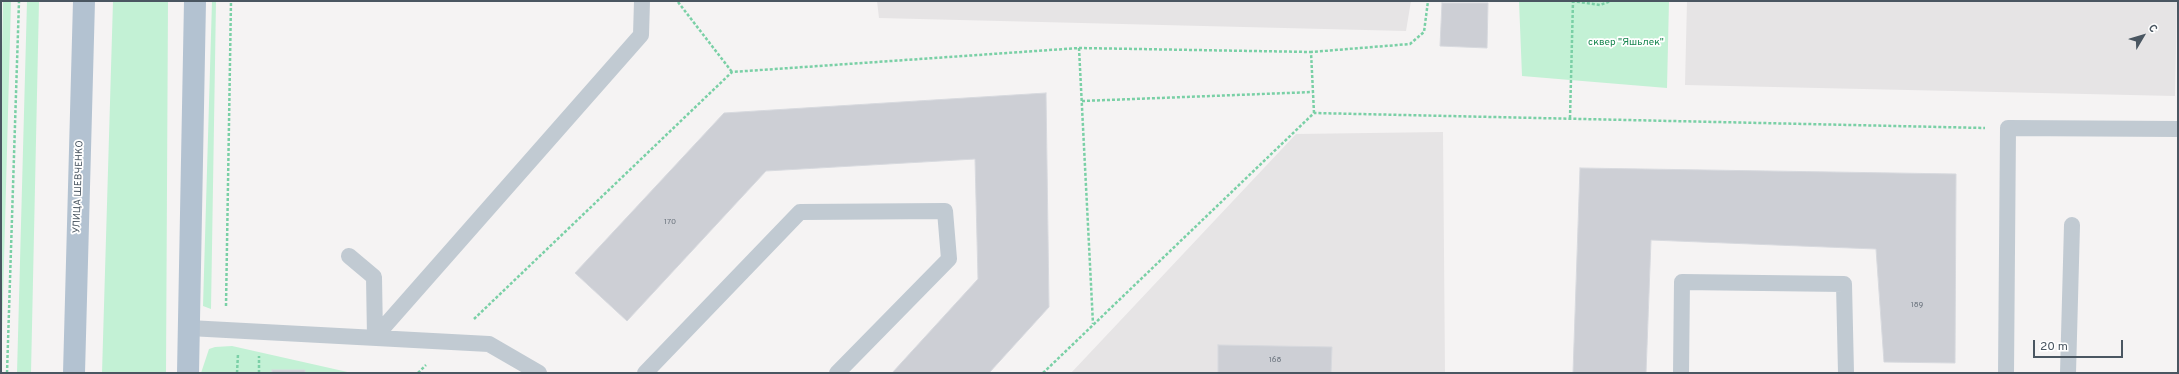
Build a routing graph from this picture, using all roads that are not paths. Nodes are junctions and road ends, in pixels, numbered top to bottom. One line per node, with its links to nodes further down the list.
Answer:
1 (84, 1): 9 (main road, УЛИЦА ШЕВЧЕНКО)
2 (195, 1): 7 (main road)
3 (642, 1): 8 (lane)
4 (2178, 129): 16 (lane)
5 (2072, 225): 17 (lane)
6 (349, 256): 8 (lane)
7 (189, 328): 8 (lane); 10 (main road)
8 (375, 337): 11 (lane)
9 (74, 373)
10 (188, 373)
11 (539, 373)
12 (645, 373): 13 (lane)
13 (837, 373)
14 (1681, 373): 15 (lane)
15 (1846, 373)
16 (2006, 373)
17 (2068, 373)

